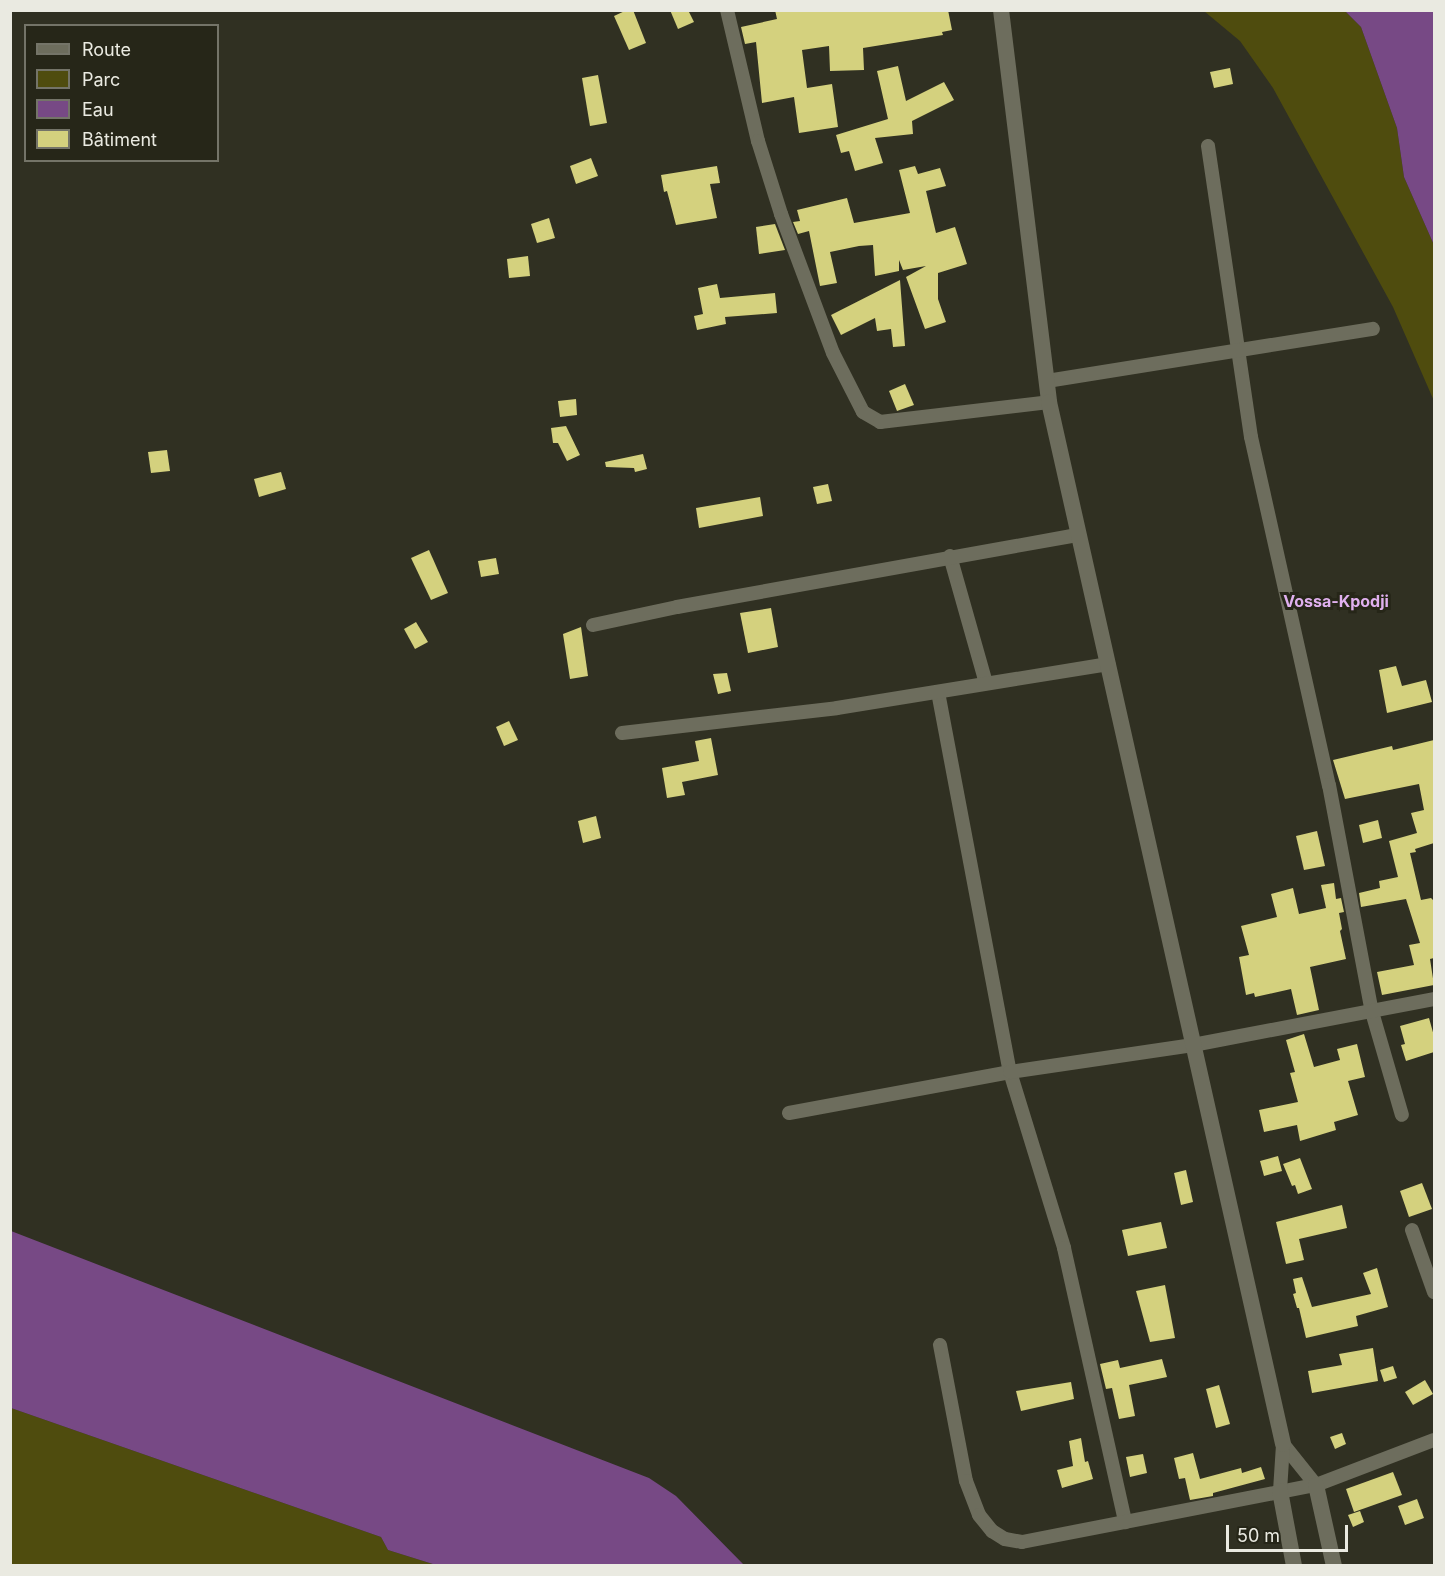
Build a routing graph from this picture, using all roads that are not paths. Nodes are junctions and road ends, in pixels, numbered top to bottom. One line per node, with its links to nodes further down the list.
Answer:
1 (727, 10): 7 (street)
2 (1000, 10): 6 (street)
3 (1208, 146): 5 (street)
4 (1373, 329): 5 (street)
5 (1237, 352): 6 (street); 16 (street)
6 (1047, 381): 7 (street)
7 (1049, 402): 8 (street)
8 (1079, 535): 9 (street); 11 (street)
9 (950, 556): 10 (street); 12 (street)
10 (593, 625)
11 (1108, 664): 12 (street); 17 (street)
12 (986, 683): 13 (street)
13 (938, 692): 14 (street); 18 (street)
14 (622, 733)
15 (1434, 999): 16 (street)
16 (1372, 1012): 17 (street); 20 (street)
17 (1193, 1045): 18 (street); 25 (street)
18 (1010, 1072): 19 (street); 28 (street)
19 (789, 1113)
20 (1402, 1115)
21 (1412, 1230): 22 (street)
22 (1434, 1292)
23 (940, 1346): 28 (street)
24 (1434, 1440): 26 (street)
25 (1283, 1444): 26 (street); 27 (street)
26 (1316, 1485): 27 (street); 30 (street)
27 (1280, 1491): 28 (street); 29 (street)
28 (1125, 1522)
29 (1294, 1566)
30 (1334, 1566)

